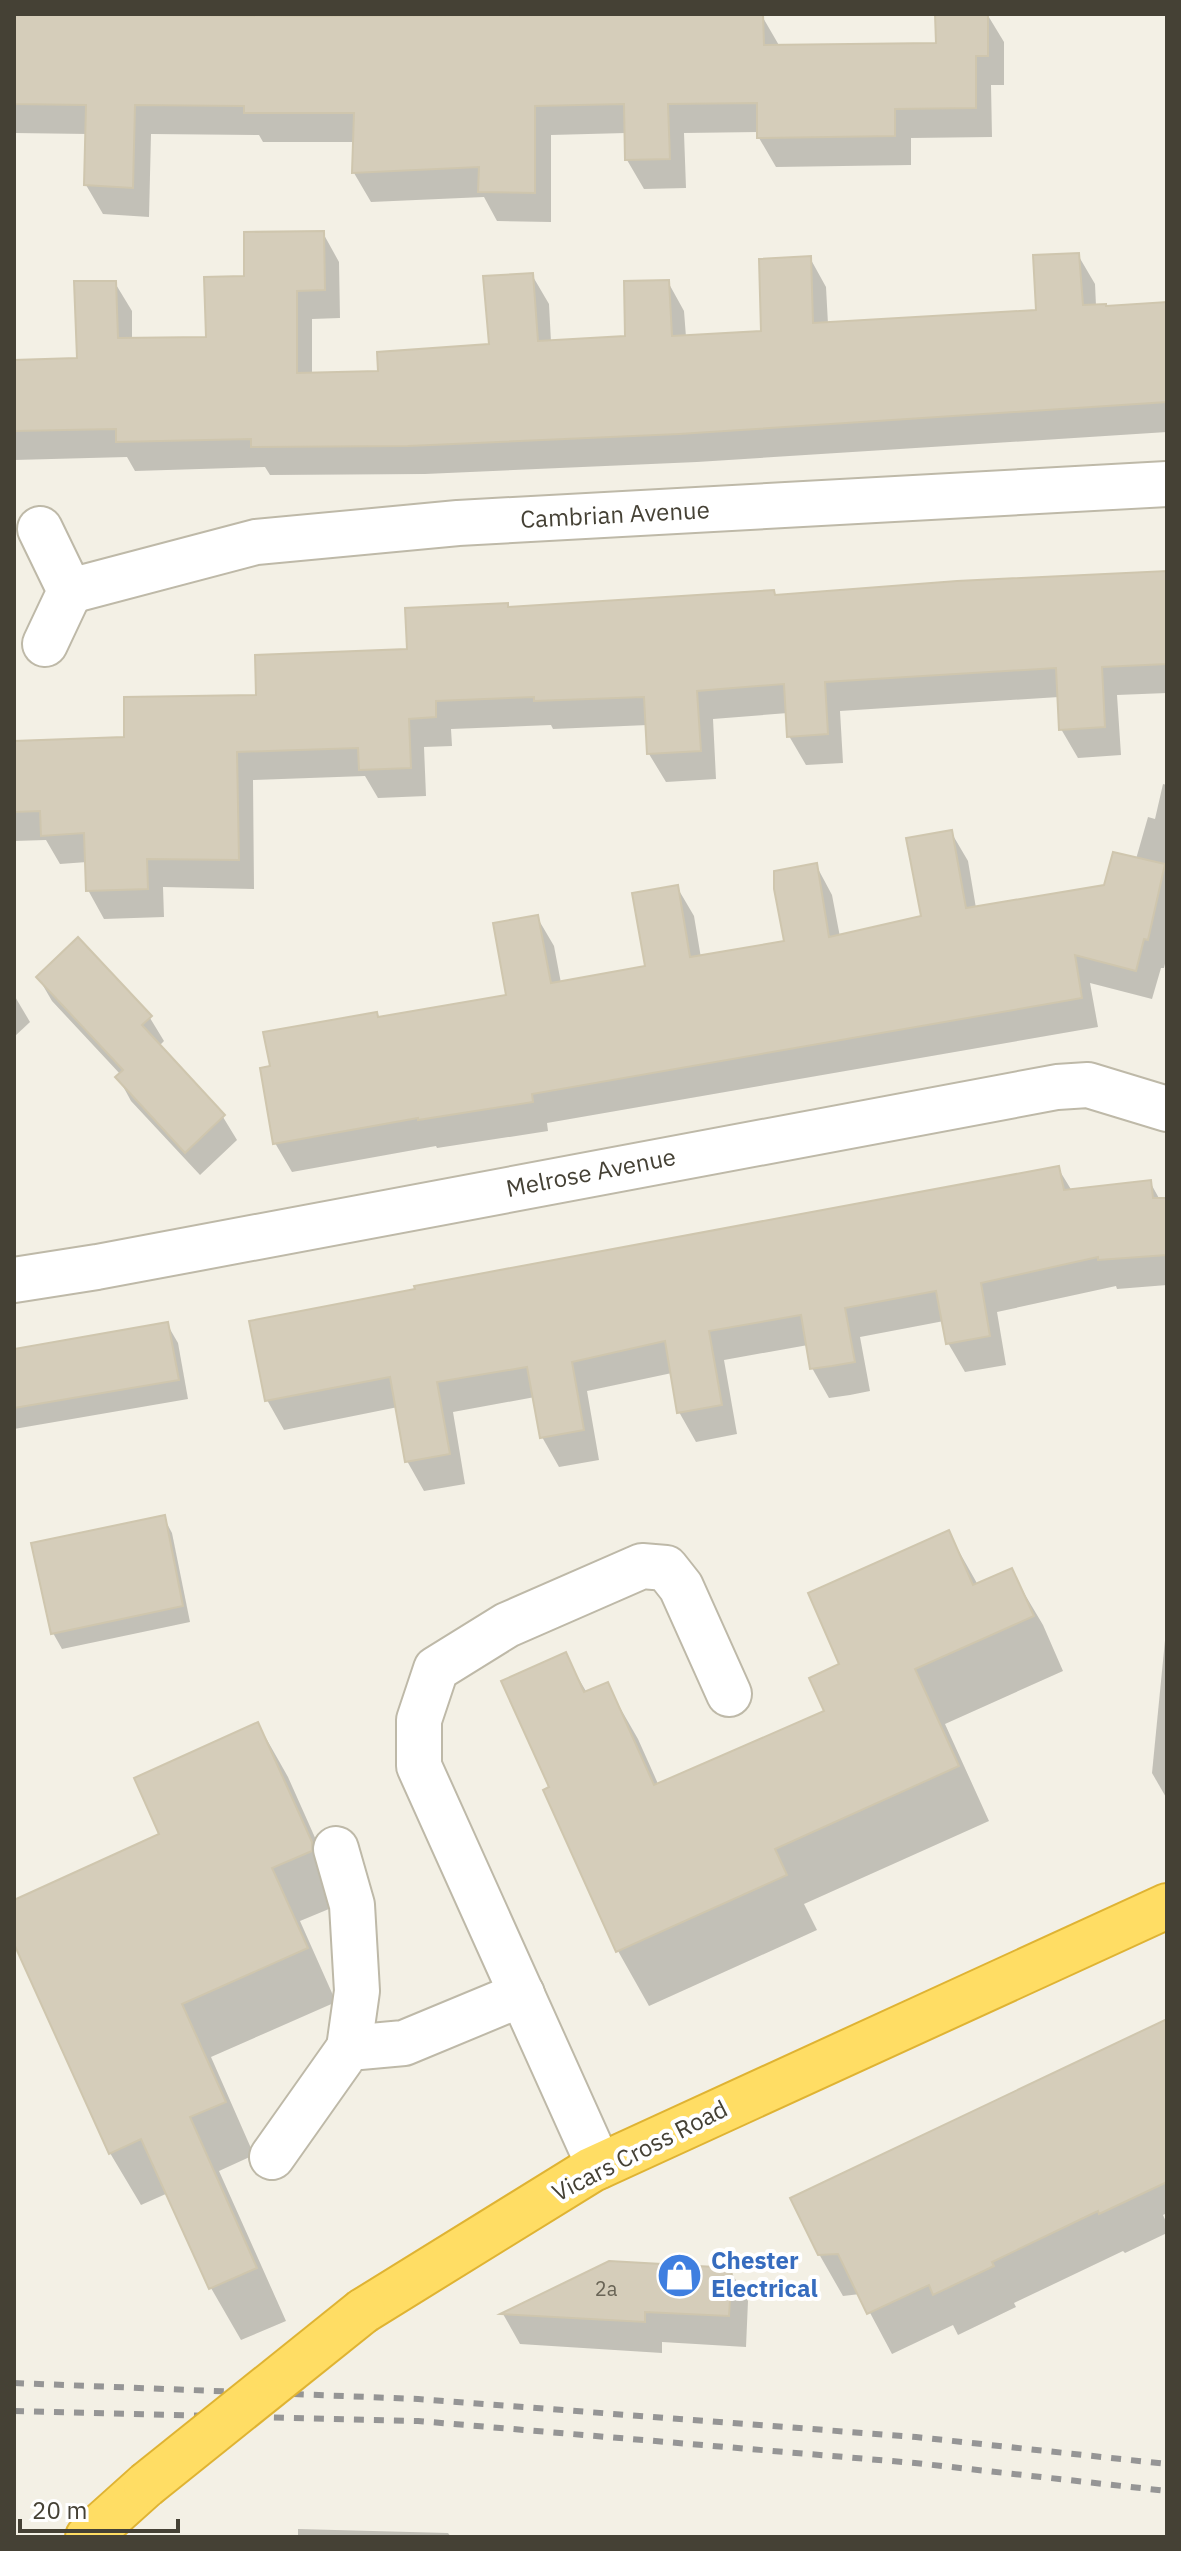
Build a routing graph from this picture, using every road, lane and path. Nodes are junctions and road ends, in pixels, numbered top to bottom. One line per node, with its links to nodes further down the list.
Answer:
1 (1167, 484): 3 (street, Cambrian Avenue)
2 (40, 529): 3 (street)
3 (70, 591): 4 (street)
4 (45, 644)
5 (1167, 1109): 6 (street, Melrose Avenue)
6 (14, 1280)
7 (729, 1694): 10 (street)
8 (336, 1849): 11 (street)
9 (1167, 1906): 13 (highway, Vicars Cross Road)
10 (522, 1994): 11 (street); 13 (street)
11 (349, 2048): 12 (street)
12 (272, 2157)
13 (599, 2166): 14 (highway, Vicars Cross Road, bridge)
14 (88, 2537)

